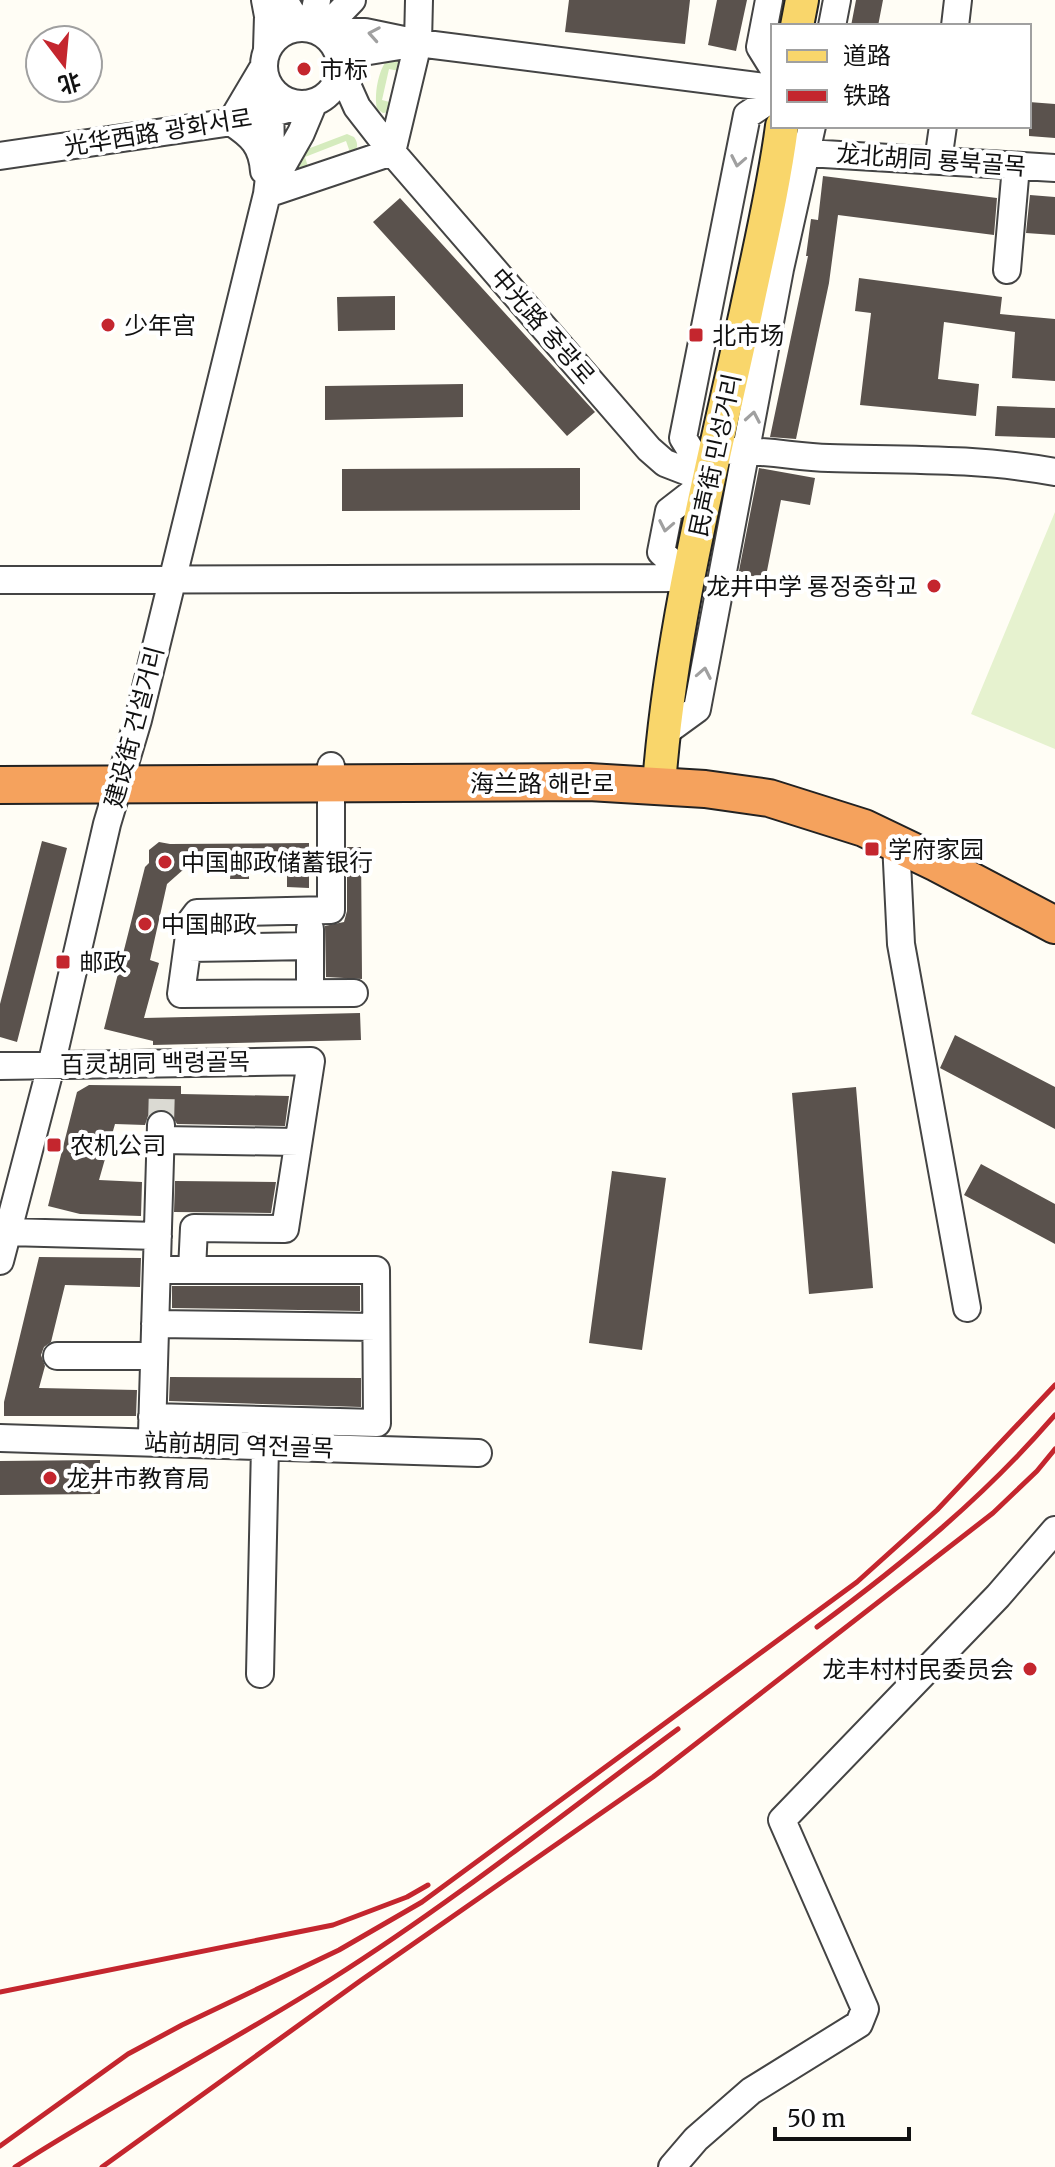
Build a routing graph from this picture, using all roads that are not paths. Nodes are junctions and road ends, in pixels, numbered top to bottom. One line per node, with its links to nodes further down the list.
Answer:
1 (265, 0): 16 (street)
2 (284, 0): 13 (street)
3 (317, 0): 13 (street)
4 (352, 0): 13 (street)
5 (419, 0): 14 (street)
6 (769, 0): 15 (street)
7 (802, 0): 10 (main road)
8 (837, 0): 11 (street)
9 (958, 0): 12 (street)
10 (797, 24)
11 (832, 24)
12 (955, 24)
13 (311, 29): 14 (street, one-way to 13); 16 (street); 17 (street)
14 (418, 43): 17 (street); 18 (street); 26 (street)
15 (771, 65)
16 (267, 68): 20 (street); 21 (street); 22 (street)
17 (340, 69): 20 (street); 26 (street, 中光路 중광로)
18 (771, 88)
19 (771, 99): 33 (street, one-way to 33)
20 (317, 102): 21 (street, 光华西路 광화서로); 26 (street, 中光路 중광로); 31 (street)
21 (270, 115): 22 (street, 光华西路 광화서로); 31 (street)
22 (231, 122): 27 (street, 光华西路 광화서로); 31 (street)
23 (809, 128): 25 (street)
24 (943, 128): 28 (street)
25 (790, 140): 28 (street, 龙北胡同 룡북골목); 33 (main road, 民声街 민성거리)
26 (392, 152): 31 (street); 33 (street, 中光路 중광로)
27 (0, 156)
28 (938, 161): 29 (street, 龙北胡同 룡북골목)
29 (1016, 166): 30 (street, 龙北胡同 룡북골목); 32 (street)
30 (1055, 168)
31 (267, 194): 36 (street, 建设街 건설거리)
32 (1007, 270)
33 (724, 461): 34 (street, 中光路 중광로); 35 (main road, 民声街 민성거리); 38 (street, one-way to 33)
34 (1055, 472)
35 (689, 578): 36 (street); 38 (main road, 民声街 민성거리)
36 (172, 579): 37 (street); 41 (street, 建设街 건설거리)
37 (0, 580)
38 (661, 761): 40 (highway, 海兰路 해란로); 43 (highway, 海兰路 해란로); 44 (highway, 海兰路 해란로)
39 (0, 767): 41 (highway, 海兰路 해란로)
40 (331, 774): 41 (highway, 海兰路 해란로); 45 (street)
41 (123, 776): 42 (highway, 海兰路 해란로); 52 (street, 建设街 건설거리)
42 (0, 785)
43 (896, 842): 46 (highway, 海兰路 해란로); 58 (street)
44 (1055, 902)
45 (310, 910): 47 (street); 48 (street)
46 (1055, 925)
47 (310, 946): 48 (street); 49 (street)
48 (188, 948): 49 (street)
49 (310, 993): 50 (street)
50 (354, 993)
51 (0, 1066): 52 (street, 百灵胡同 백령골목)
52 (51, 1066): 53 (street, 百灵胡同 백령골목); 55 (street, 建设街 건설거리)
53 (298, 1142): 54 (street); 57 (street)
54 (158, 1236): 55 (street); 56 (street)
55 (3, 1247)
56 (157, 1270): 57 (street); 59 (street)
57 (192, 1270): 60 (street)
58 (967, 1308)
59 (155, 1324): 60 (street); 62 (street)
60 (376, 1327): 63 (street)
61 (57, 1356): 62 (street)
62 (154, 1356): 63 (street)
63 (152, 1430): 64 (street, 站前胡同 역전골목); 65 (street, 站前胡同 역전골목)
64 (0, 1438)
65 (265, 1446): 66 (street, 站前胡同 역전골목); 68 (street)
66 (478, 1453)
67 (1055, 1530): 69 (street)
68 (260, 1674)
69 (672, 2167)

